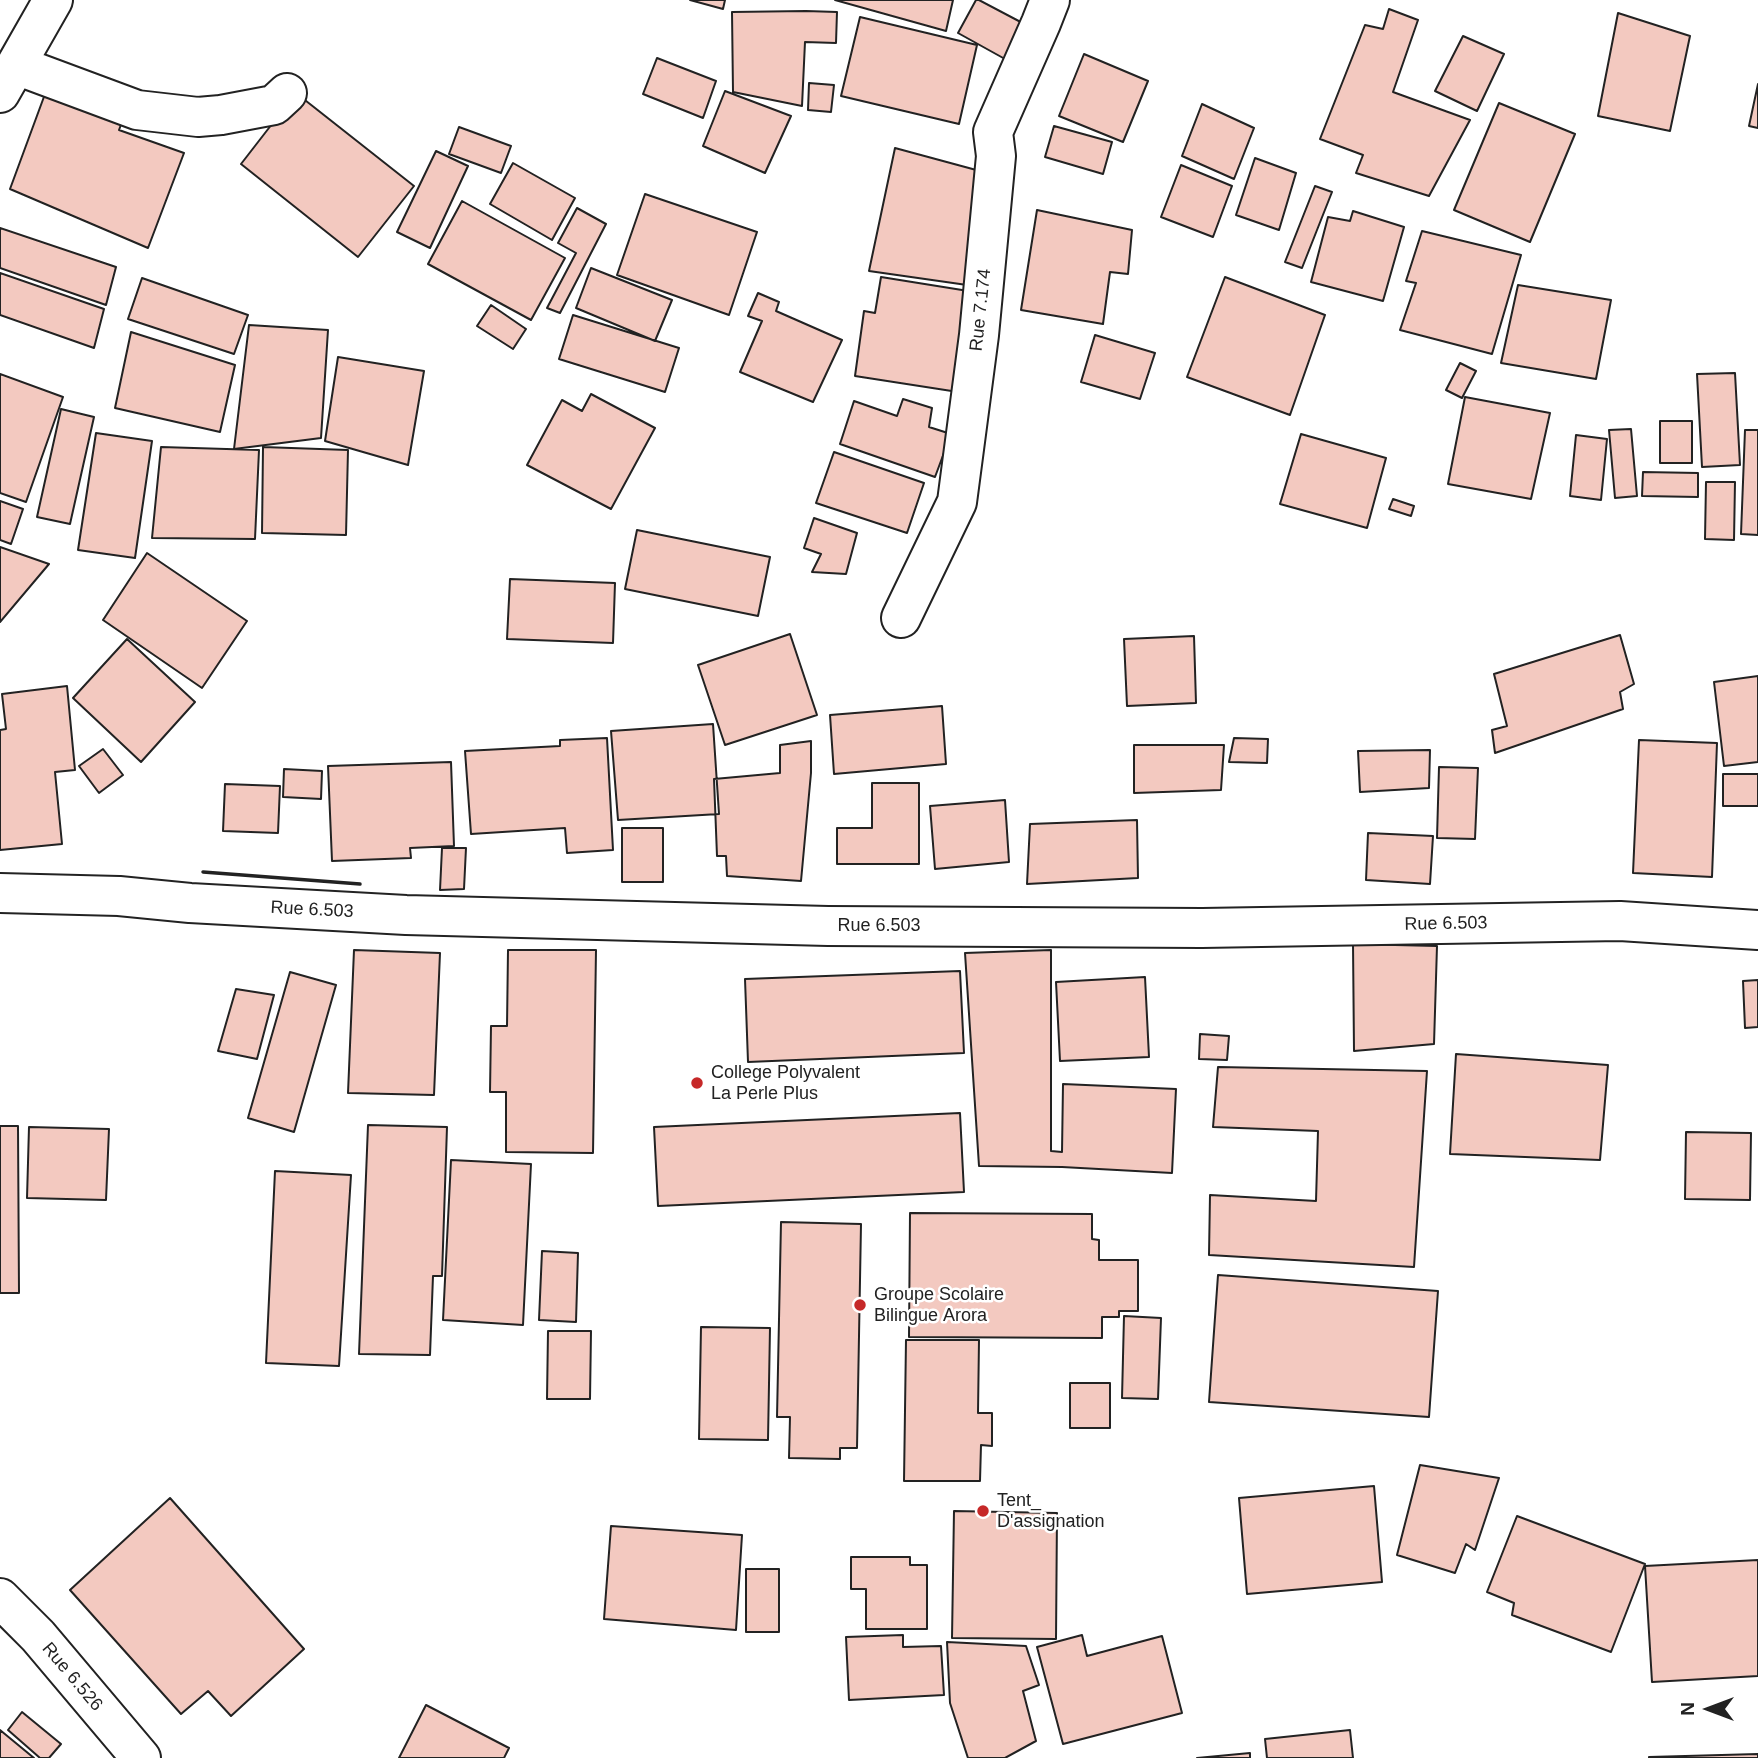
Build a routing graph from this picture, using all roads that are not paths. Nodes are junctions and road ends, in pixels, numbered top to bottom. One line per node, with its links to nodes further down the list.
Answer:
1 (53, 0): 3 (street)
2 (1049, 0): 5 (street, Rue 7.174)
3 (8, 79): 4 (street)
4 (287, 93)
5 (901, 618)
6 (0, 892): 7 (street, Rue 6.503)
7 (1758, 930)
8 (0, 1598): 9 (street, Rue 6.526)
9 (141, 1758)

